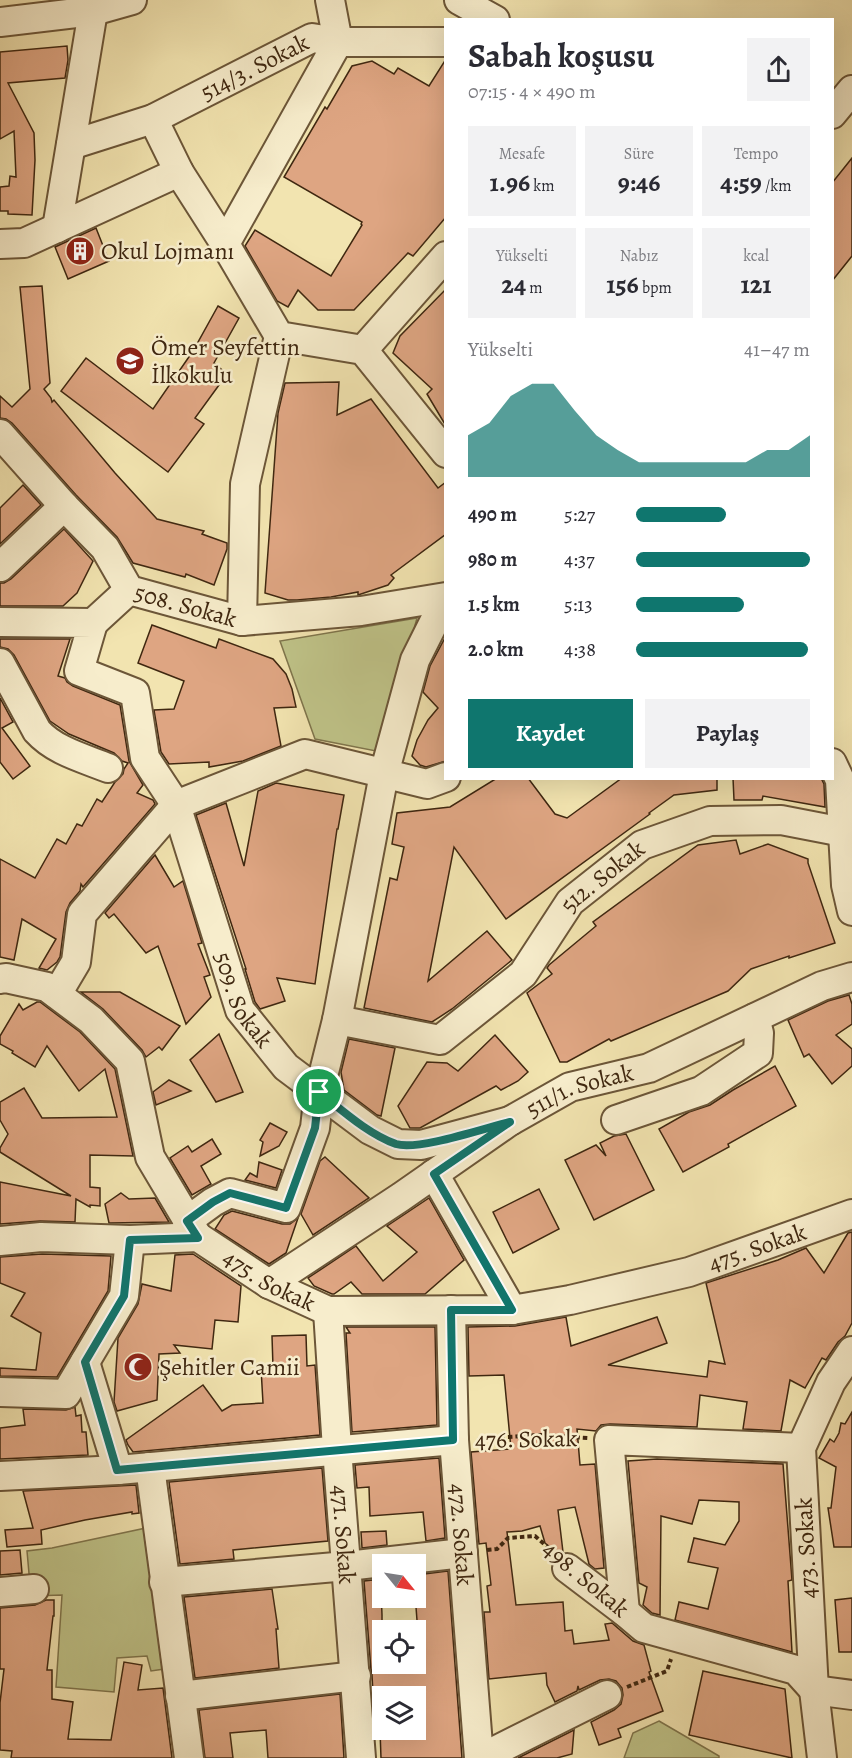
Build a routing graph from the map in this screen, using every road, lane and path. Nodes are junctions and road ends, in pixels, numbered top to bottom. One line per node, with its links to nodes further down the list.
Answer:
1 (132, 0): 4 (street)
2 (330, 0): 7 (street)
3 (459, 0): 5 (street)
4 (93, 11): 6 (street); 12 (street)
5 (491, 18)
6 (0, 22)
7 (338, 42): 8 (street, 514/3. Sokak); 11 (street, 514/3. Sokak); 16 (street)
8 (444, 42)
9 (852, 90): 10 (street)
10 (834, 112)
11 (153, 119): 12 (street, 514/3. Sokak); 13 (street)
12 (71, 145): 14 (street)
13 (179, 172): 14 (street); 16 (street)
14 (57, 228): 15 (street)
15 (0, 244)
16 (225, 244): 18 (street)
17 (444, 257): 19 (street)
18 (279, 336): 19 (street); 27 (street)
19 (363, 350): 21 (street)
20 (0, 434): 22 (street, 508. Sokak)
21 (444, 451)
22 (64, 506): 23 (street); 24 (street, 508. Sokak)
23 (0, 567)
24 (129, 590): 27 (street, 508. Sokak); 29 (street)
25 (444, 598): 27 (street, 508. Sokak)
26 (444, 602): 33 (street)
27 (242, 621)
28 (0, 622): 29 (street)
29 (93, 623): 35 (street, 509. Sokak)
30 (0, 663): 32 (street)
31 (834, 767): 36 (street)
32 (108, 768)
33 (384, 774): 34 (street); 35 (street); 42 (street)
34 (444, 778)
35 (176, 805): 40 (street); 43 (street, 509. Sokak)
36 (843, 832): 37 (street); 42 (street, 512. Sokak)
37 (852, 910)
38 (852, 977): 41 (street, 511/1. Sokak)
39 (0, 979): 40 (street)
40 (57, 994): 48 (street)
41 (755, 1018): 44 (street); 45 (street, 511/1. Sokak)
42 (337, 1020): 43 (street)
43 (319, 1092): 45 (street, 509. Sokak); 48 (street)
44 (616, 1120)
45 (510, 1122): 46 (street, 511/1. Sokak)
46 (434, 1174): 51 (street, 511/1. Sokak); 53 (street)
47 (852, 1214): 53 (street, 475. Sokak)
48 (193, 1229): 49 (street, 475. Sokak); 51 (street, 475. Sokak)
49 (130, 1240): 50 (street, 475. Sokak); 56 (street)
50 (0, 1241)
51 (268, 1284): 54 (street, 475. Sokak)
52 (451, 1310): 53 (street, 475. Sokak); 54 (street, 475. Sokak); 58 (street, 472. Sokak)
53 (512, 1310)
54 (328, 1311): 61 (street, 471. Sokak)
55 (852, 1351): 60 (street, 473. Sokak)
56 (85, 1362): 57 (street); 63 (street)
57 (0, 1392)
58 (453, 1440): 59 (path, 476. Sokak); 61 (street, 476. Sokak); 65 (street, 472. Sokak)
59 (609, 1440): 60 (street, 476. Sokak); 71 (street)
60 (801, 1448): 74 (street, 473. Sokak)
61 (337, 1449): 62 (street, 476. Sokak); 66 (street, 471. Sokak)
62 (150, 1467): 63 (street, 476. Sokak); 68 (street)
63 (117, 1470): 64 (street, 476. Sokak)
64 (0, 1476)
65 (463, 1553): 66 (street); 67 (path, 498. Sokak); 80 (street, 472. Sokak)
66 (347, 1566): 68 (street); 73 (street, 471. Sokak)
67 (567, 1568): 71 (street, 498. Sokak)
68 (164, 1582): 77 (street)
69 (34, 1589): 70 (street)
70 (0, 1592)
71 (625, 1612): 72 (street, 498. Sokak)
72 (678, 1638): 74 (street, 498. Sokak); 75 (path)
73 (356, 1676): 77 (street); 79 (street, 471. Sokak)
74 (814, 1690): 76 (street); 81 (street, 473. Sokak)
75 (607, 1695): 80 (street)
76 (852, 1695)
77 (180, 1696): 78 (street)
78 (189, 1758)
79 (361, 1758)
80 (480, 1758)
81 (822, 1758)

